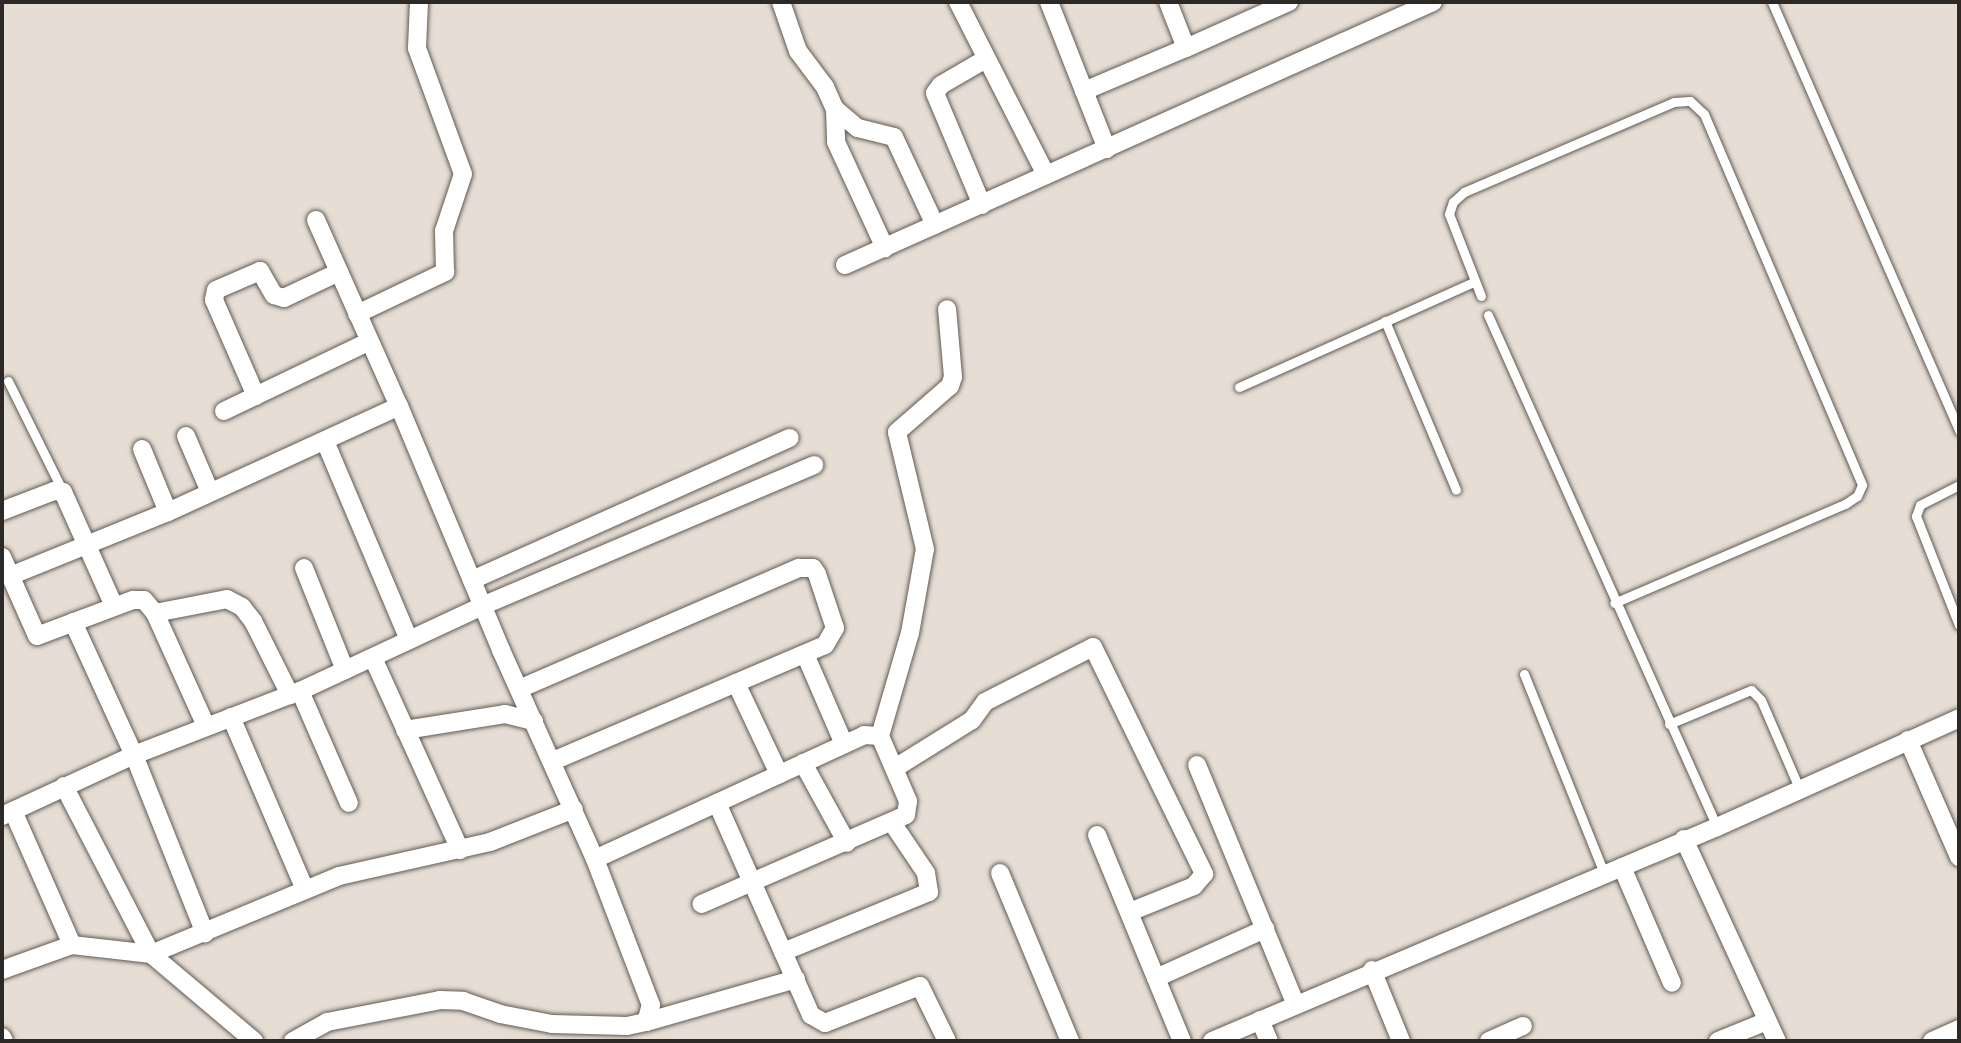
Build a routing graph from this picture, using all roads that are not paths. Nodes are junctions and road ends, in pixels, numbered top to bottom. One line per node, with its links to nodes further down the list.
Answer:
1 (419, 2): 25 (street)
2 (781, 2): 13 (street)
3 (958, 2): 11 (street)
4 (1049, 2): 12 (street)
5 (1168, 2): 10 (street)
6 (1289, 2): 9 (street)
7 (1433, 2): 14 (street)
8 (1772, 2): 34 (lane)
9 (1268, 6): 10 (street)
10 (1186, 48): 12 (street)
11 (984, 60): 15 (street); 16 (street)
12 (1084, 91): 14 (street)
13 (835, 109): 18 (street); 19 (street)
14 (1107, 149): 15 (street)
15 (1046, 175): 16 (street)
16 (982, 205): 18 (street)
17 (316, 220): 21 (street)
18 (935, 225): 19 (street)
19 (885, 248): 20 (street)
20 (845, 265)
21 (339, 272): 25 (street); 31 (street)
22 (1474, 282): 23 (lane); 27 (lane); 51 (lane)
23 (1481, 296)
24 (947, 309): 71 (street)
25 (356, 314): 28 (street)
26 (1489, 315): 51 (lane)
27 (1385, 321): 30 (lane); 41 (lane)
28 (368, 342): 31 (street); 32 (street)
29 (8, 381): 42 (lane)
30 (1239, 387)
31 (256, 396): 33 (street)
32 (399, 406): 37 (street); 50 (street)
33 (224, 411)
34 (1959, 431)
35 (186, 436): 43 (street)
36 (790, 438): 50 (street)
37 (326, 441): 43 (street); 57 (street)
38 (142, 449): 45 (street)
39 (814, 465): 53 (street)
40 (1959, 485): 56 (lane)
41 (1456, 490)
42 (63, 492): 44 (street); 46 (street)
43 (210, 492): 45 (street)
44 (2, 511)
45 (168, 512): 46 (street)
46 (90, 544): 49 (street); 52 (street)
47 (2, 556): 49 (street)
48 (304, 568): 60 (street)
49 (10, 576): 55 (street)
50 (472, 580): 53 (street)
51 (1614, 603): 68 (lane)
52 (114, 606): 54 (street); 55 (street)
53 (482, 606): 57 (street); 63 (street)
54 (155, 613): 64 (street); 69 (street)
55 (73, 622): 74 (street)
56 (1959, 625)
57 (410, 640): 59 (street)
58 (805, 654): 62 (street); 63 (street); 73 (street)
59 (373, 658): 60 (street); 70 (street)
60 (345, 670): 64 (street)
61 (1524, 674): 96 (lane)
62 (736, 683): 75 (street); 79 (street)
63 (519, 689): 67 (street)
64 (295, 693): 65 (street); 82 (street)
65 (231, 717): 69 (street); 98 (street)
66 (1959, 718): 72 (street)
67 (534, 720): 70 (street); 75 (street)
68 (1669, 724): 81 (lane); 87 (lane)
69 (206, 726): 74 (street)
70 (405, 730): 91 (street)
71 (880, 736): 73 (street); 78 (street)
72 (1908, 740): 81 (street); 92 (street)
73 (844, 744): 76 (street)
74 (134, 755): 80 (street); 102 (street)
75 (553, 761): 84 (street)
76 (803, 764): 79 (street); 90 (street)
77 (1197, 765): 101 (street)
78 (895, 768): 86 (street); 100 (street)
79 (779, 774): 83 (street)
80 (64, 786): 85 (street); 105 (street)
81 (1800, 789): 87 (street)
82 (349, 803)
83 (717, 803): 93 (street); 97 (street)
84 (575, 809): 91 (street); 93 (street)
85 (7, 814): 103 (street)
86 (893, 824): 90 (street); 104 (street)
87 (1717, 827): 89 (street)
88 (1097, 835): 100 (street)
89 (1684, 839): 94 (street); 113 (street)
90 (846, 843): 97 (street)
91 (460, 850): 98 (street)
92 (1959, 857)
93 (595, 859): 114 (street)
94 (1622, 867): 96 (street); 110 (street)
95 (1000, 873): 121 (street)
96 (1604, 873): 107 (street)
97 (753, 882): 99 (street); 104 (street)
98 (305, 890): 102 (street)
99 (701, 904)
100 (1130, 912): 108 (street)
101 (1265, 929): 108 (street); 111 (street)
102 (205, 933): 105 (street)
103 (72, 945): 105 (street); 106 (street)
104 (783, 951): 109 (street)
105 (151, 954): 118 (street)
106 (2, 970)
107 (1372, 970): 111 (street); 125 (street)
108 (1156, 978): 122 (street)
109 (796, 979): 114 (street); 120 (street)
110 (1672, 983)
111 (1295, 1003): 112 (street)
112 (1260, 1020): 123 (street); 124 (street)
113 (1767, 1021): 127 (street); 128 (street)
114 (646, 1022): 117 (street)
115 (1523, 1026): 126 (street)
116 (1959, 1029): 129 (street)
117 (554, 1033): 119 (street)
118 (254, 1041)
119 (293, 1041)
120 (947, 1041)
121 (1070, 1041)
122 (1182, 1041)
123 (1212, 1041)
124 (1269, 1041)
125 (1401, 1041)
126 (1489, 1041)
127 (1718, 1041)
128 (1777, 1041)
129 (1932, 1041)

